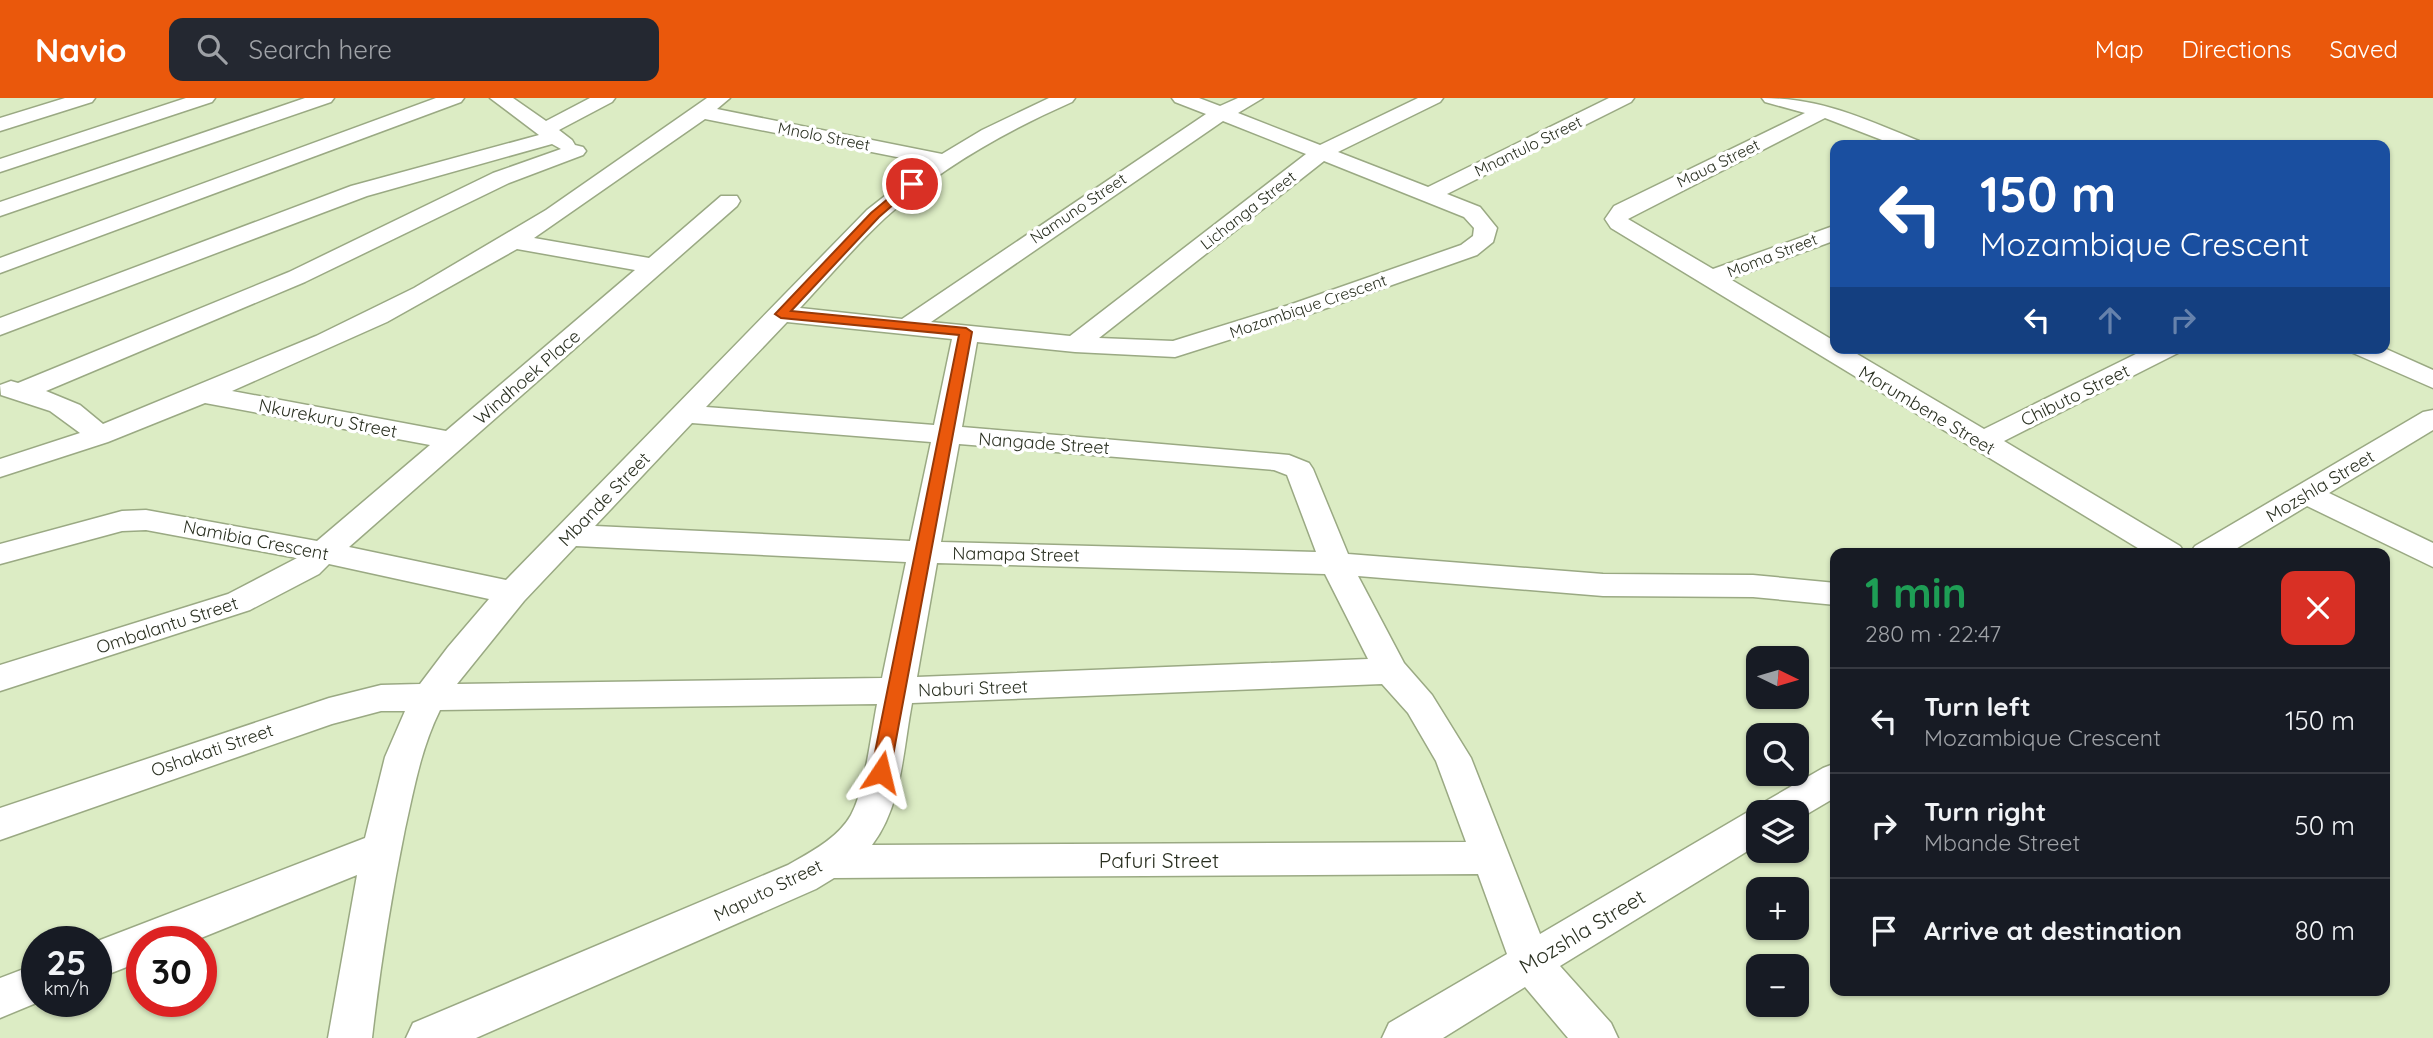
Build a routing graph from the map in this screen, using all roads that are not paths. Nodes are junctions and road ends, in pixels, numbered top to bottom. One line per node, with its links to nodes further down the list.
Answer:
1 (85, 98): 16 (street)
2 (205, 98): 22 (street)
3 (324, 98): 25 (street)
4 (454, 98): 29 (street)
5 (500, 98): 17 (street)
6 (605, 98): 17 (street)
7 (1065, 98): 21 (street, Mbande Street)
8 (1182, 98): 15 (street, Mozambique Crescent)
9 (1253, 98): 15 (street, Namuno Street)
10 (1433, 98): 19 (street, Lichanga Street)
11 (1624, 98): 23 (street, Mnantulo Street)
12 (1772, 98): 14 (street)
13 (711, 105): 20 (street); 21 (street, Mnolo Street)
14 (1824, 111): 18 (street); 26 (street, Maua Street)
15 (1222, 113): 19 (street, Mozambique Crescent); 33 (street, Namuno Street)
16 (0, 125)
17 (549, 133): 20 (street); 34 (street)
18 (1900, 140)
19 (1322, 152): 23 (street, Mozambique Crescent); 36 (street, Lichanga Street)
20 (600, 159): 28 (street); 42 (street)
21 (947, 161): 32 (street, Mbande Street)
22 (0, 166)
23 (1431, 194): 36 (street, Mozambique Crescent)
24 (729, 201): 30 (street, Windhoek Place)
25 (0, 209)
26 (1616, 219): 31 (street, Morumbene Street)
27 (1830, 234): 31 (street, Moma Street)
28 (512, 241): 30 (street); 43 (street)
29 (0, 266)
30 (655, 266): 48 (street, Windhoek Place)
31 (1709, 279): 37 (street, Morumbene Street)
32 (781, 314): 33 (street, Mozambique Crescent); 44 (street, Mbande Street)
33 (908, 326): 35 (street, Mozambique Crescent)
34 (0, 327)
35 (966, 332): 36 (street, Mozambique Crescent); 47 (street, Maputo Street)
36 (1075, 344)
37 (1830, 347)
38 (1842, 354): 49 (street, Morumbene Street)
39 (2157, 354): 49 (street, Chibuto Street)
40 (2375, 354): 41 (street)
41 (2433, 380)
42 (10, 389): 46 (street)
43 (203, 394): 46 (street); 48 (street, Nkurekuru Street)
44 (686, 414): 47 (street, Nangade Street); 52 (street, Mbande Street)
45 (2433, 418): 51 (street, Mozshla Street)
46 (98, 436): 50 (street)
47 (945, 436): 55 (street, Maputo Street); 59 (street, Nangade Street)
48 (454, 441): 56 (street, Windhoek Place)
49 (1981, 442): 53 (street, Morumbene Street)
50 (0, 468)
51 (2308, 494): 54 (street, Mozshla Street); 58 (street)
52 (569, 535): 55 (street, Namapa Street); 60 (street, Mbande Street)
53 (2161, 548)
54 (2215, 548)
55 (922, 552): 59 (street, Namapa Street); 64 (street, Maputo Street)
56 (326, 553): 57 (street, Namibia Crescent); 60 (street, Namibia Crescent); 63 (street, Ombalantu Street)
57 (0, 554)
58 (2433, 556)
59 (1336, 564): 61 (street, Namapa Street); 62 (street, Nangade Street)
60 (513, 593): 65 (street, Mbande Street)
61 (1830, 593)
62 (1391, 671): 64 (street, Naburi Street); 71 (street, Nangade Street)
63 (0, 678)
64 (895, 691): 65 (street, Naburi Street); 72 (street, Maputo Street)
65 (429, 697): 68 (street, Oshakati Street); 70 (street, Mbande Street)
66 (1830, 782): 67 (street)
67 (1799, 800)
68 (0, 824)
69 (1746, 832): 74 (street, Mozshla Street)
70 (382, 848): 73 (street); 77 (street, Mbande Street)
71 (1489, 858): 72 (street, Pafuri Street); 74 (street, Nangade Street)
72 (828, 862): 78 (street, Maputo Street)
73 (183, 926)
74 (1531, 962): 79 (street, Mozshla Street); 80 (street, Nangade Street)
75 (21, 989): 76 (street)
76 (0, 998)
77 (350, 1038)
78 (428, 1038)
79 (1404, 1038)
80 (1595, 1038)

